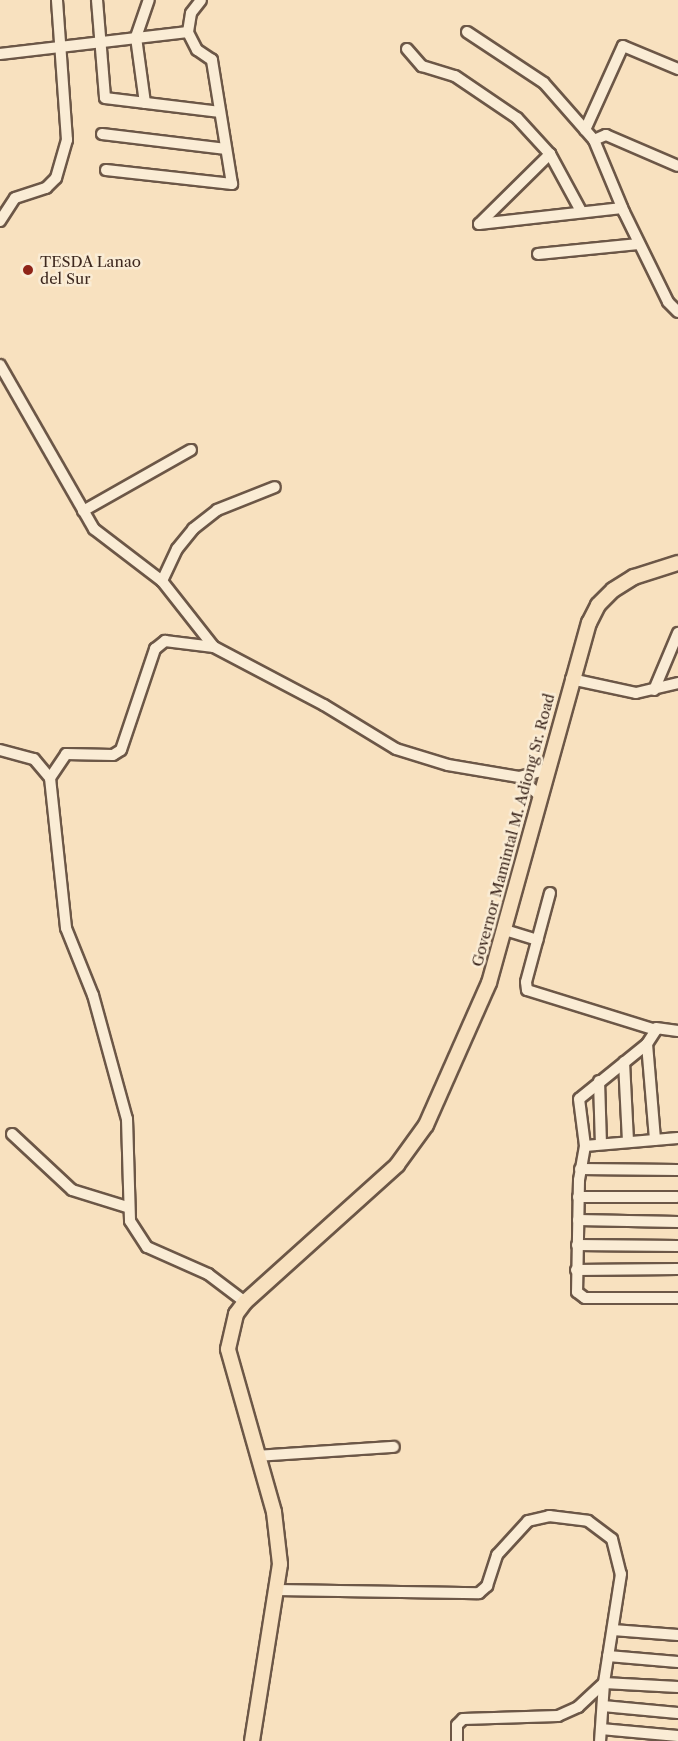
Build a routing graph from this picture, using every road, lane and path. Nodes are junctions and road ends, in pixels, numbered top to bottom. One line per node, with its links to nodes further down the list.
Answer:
1 (57, 0): 9 (street)
2 (97, 0): 8 (street)
3 (149, 0): 7 (street)
4 (201, 0): 5 (street)
5 (188, 32): 7 (street); 14 (street)
6 (467, 32): 15 (street)
7 (135, 37): 8 (street); 13 (street)
8 (101, 41): 9 (street); 13 (street)
9 (61, 47): 11 (street); 24 (street)
10 (407, 49): 19 (street)
11 (0, 54)
12 (678, 69): 15 (street)
13 (145, 103): 14 (street)
14 (220, 111): 18 (street)
15 (585, 130): 17 (street)
16 (102, 134): 18 (street)
17 (594, 140): 20 (street); 22 (street)
18 (226, 149): 21 (street)
19 (550, 154): 23 (street); 23 (street)
20 (678, 166)
21 (106, 170)
22 (622, 208): 23 (street); 25 (street)
23 (581, 211)
24 (0, 220)
25 (639, 244): 26 (street); 27 (street)
26 (538, 254)
27 (678, 312)
28 (0, 365): 31 (street)
29 (191, 450): 31 (street)
30 (275, 486): 33 (street)
31 (83, 512): 33 (street)
32 (678, 562): 36 (main road, Governor Mamintal M. Adiong Sr. Road)
33 (162, 581): 35 (street)
34 (678, 633): 38 (street)
35 (214, 647): 41 (street); 42 (street)
36 (571, 679): 38 (street); 40 (main road, Governor Mamintal M. Adiong Sr. Road)
37 (678, 683): 38 (street)
38 (654, 690)
39 (0, 750): 42 (street)
40 (546, 770): 41 (street); 43 (main road, Governor Mamintal M. Adiong Sr. Road)
41 (519, 777): 43 (street)
42 (50, 778): 62 (street)
43 (540, 796): 45 (main road, Governor Mamintal M. Adiong Sr. Road)
44 (550, 893): 46 (street)
45 (505, 930): 46 (street); 70 (main road, Governor Mamintal M. Adiong Sr. Road)
46 (537, 940): 47 (street)
47 (656, 1028): 48 (street); 49 (street)
48 (678, 1031)
49 (646, 1044): 50 (street); 54 (street)
50 (624, 1062): 51 (street); 55 (street)
51 (598, 1081): 56 (street); 57 (street)
52 (12, 1134): 62 (street)
53 (678, 1138): 54 (street)
54 (655, 1140): 55 (street)
55 (628, 1142): 56 (street)
56 (601, 1144): 57 (street)
57 (585, 1146): 58 (street)
58 (580, 1168): 59 (street); 60 (street)
59 (678, 1170)
60 (578, 1197): 61 (street); 63 (street)
61 (677, 1197)
62 (127, 1207): 70 (street)
63 (578, 1220): 64 (street); 65 (street)
64 (678, 1222)
65 (577, 1245): 66 (street); 68 (street)
66 (678, 1246)
67 (678, 1269): 68 (street)
68 (576, 1270): 69 (street)
69 (678, 1298)
70 (245, 1302): 72 (main road, Governor Mamintal M. Adiong Sr. Road)
71 (394, 1447): 72 (street)
72 (257, 1456): 73 (main road, Governor Mamintal M. Adiong Sr. Road)
73 (278, 1590): 74 (street); 84 (main road, Governor Mamintal M. Adiong Sr. Road)
74 (613, 1630): 75 (street); 76 (street)
75 (678, 1635)
76 (608, 1656): 77 (street); 78 (street)
77 (678, 1662)
78 (604, 1683): 79 (street); 80 (street); 85 (street)
79 (678, 1688)
80 (603, 1706): 81 (street); 82 (street)
81 (678, 1713)
82 (601, 1729): 83 (street); 86 (street)
83 (678, 1736)
84 (252, 1741)
85 (457, 1741)
86 (600, 1741)

